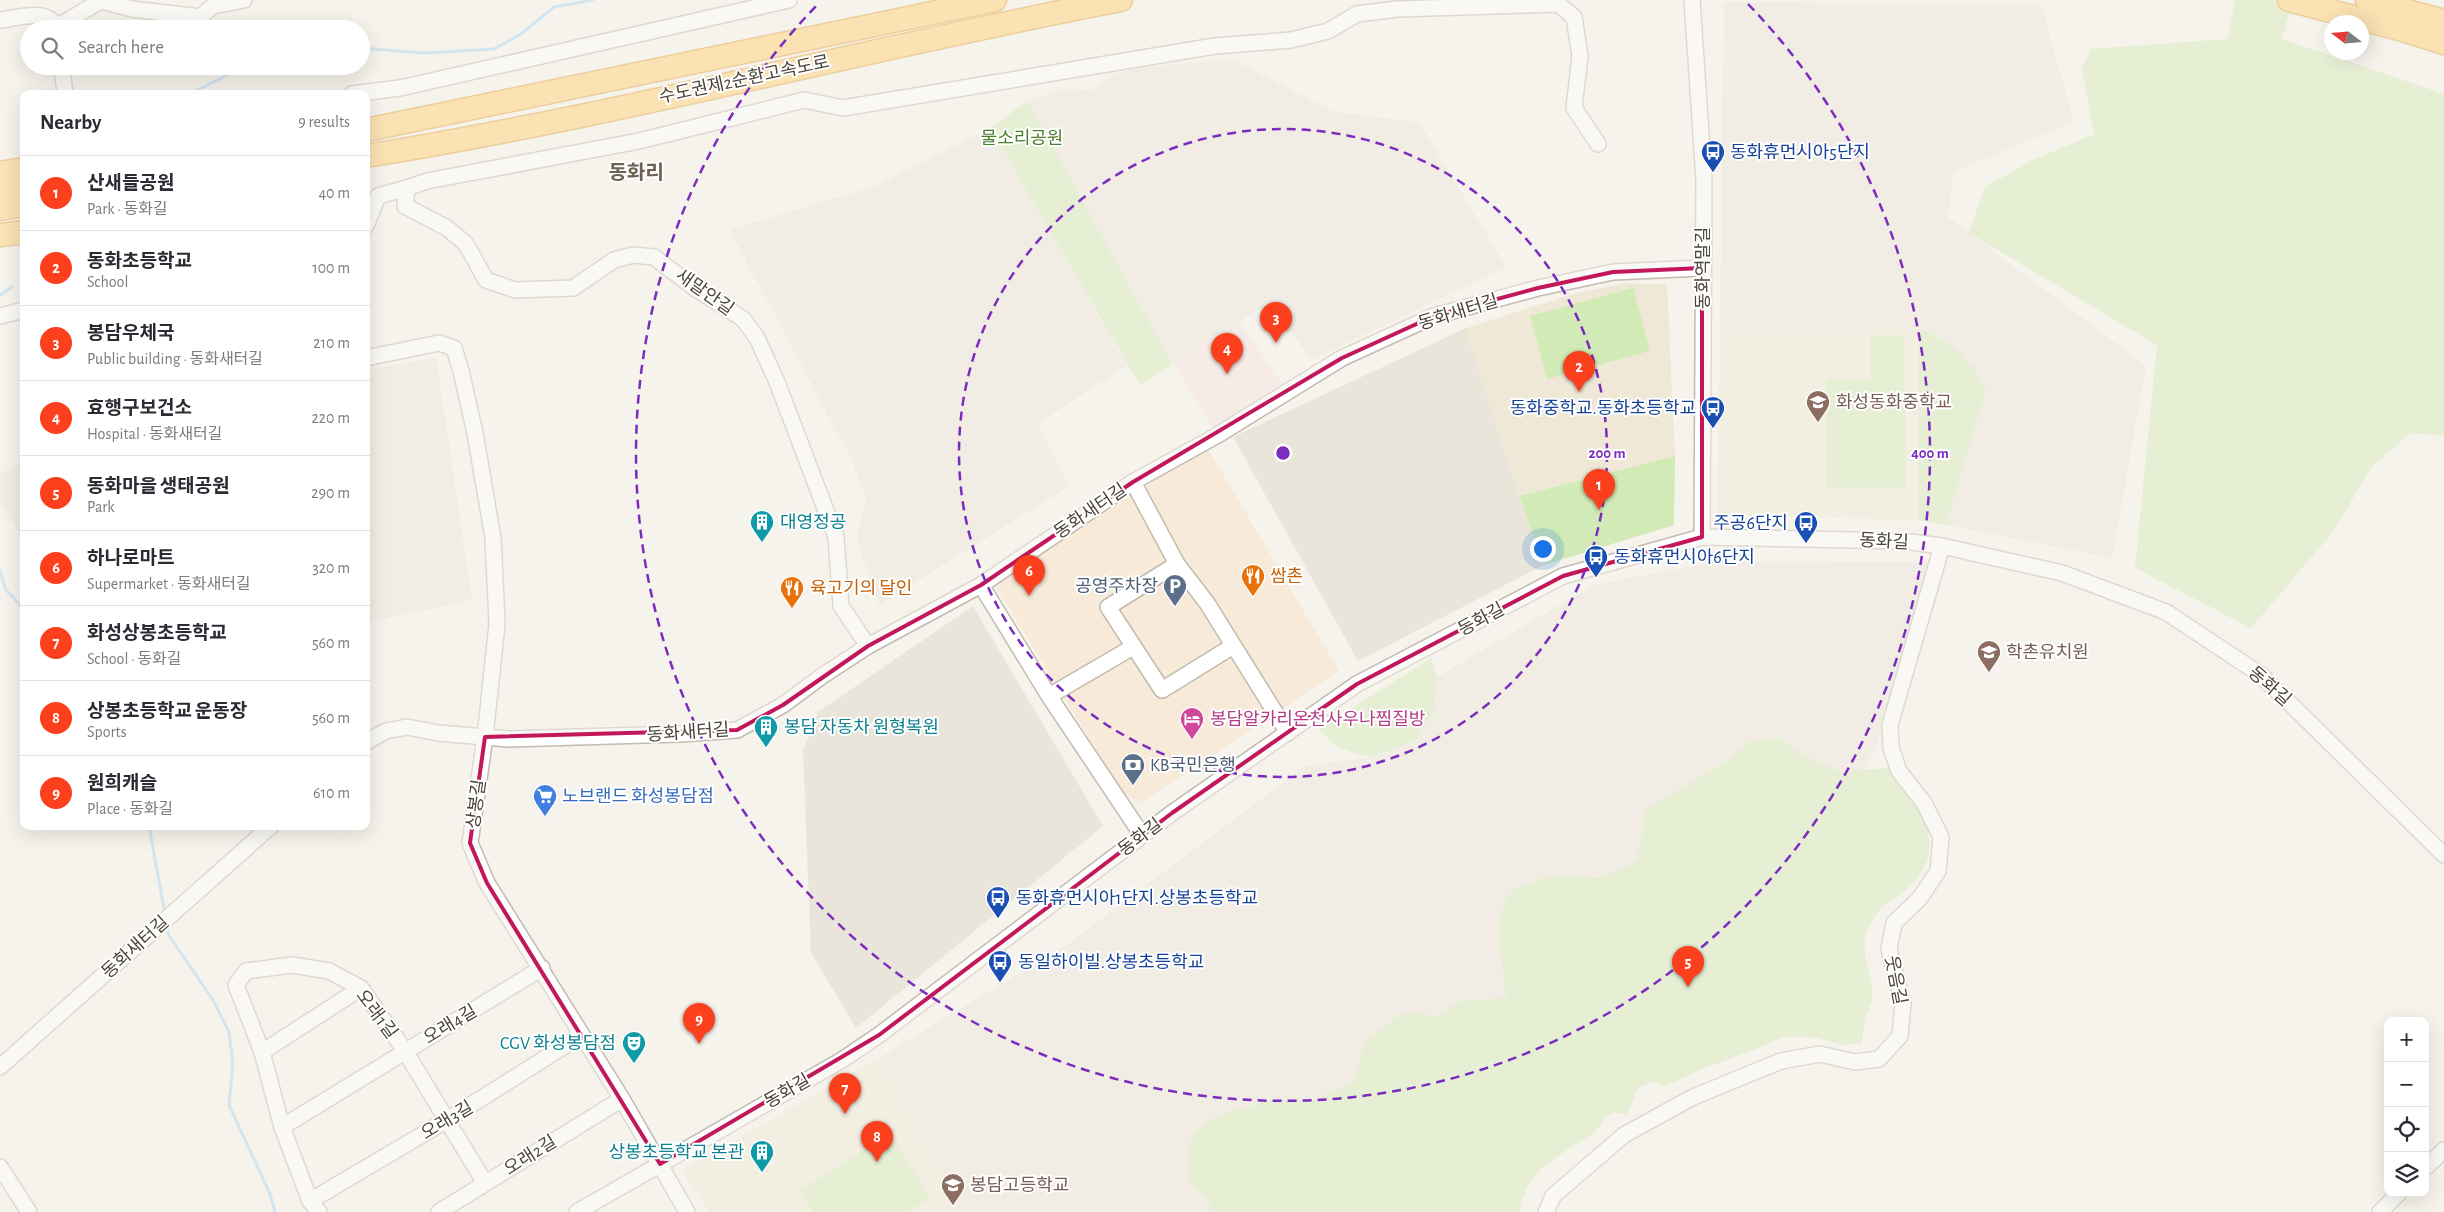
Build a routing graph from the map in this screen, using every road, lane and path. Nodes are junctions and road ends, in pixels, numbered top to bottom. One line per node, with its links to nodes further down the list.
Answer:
1 (99, 0): 2 (street); 11 (street)
2 (244, 0)
3 (790, 0): 16 (street)
4 (995, 0): 17 (highway, 수도권제2순환고속도로)
5 (1122, 0): 21 (highway, 수도권제2순환고속도로)
6 (1692, 0): 32 (street, 동화역말길)
7 (2289, 0): 13 (highway)
8 (2367, 0): 12 (highway)
9 (0, 20): 10 (street)
10 (51, 20)
11 (70, 20)
12 (2444, 21)
13 (2444, 43)
14 (63, 75): 15 (street)
15 (65, 90)
16 (370, 92)
17 (401, 124): 18 (highway); 19 (highway, 수도권제2순환고속도로)
18 (370, 126)
19 (370, 129)
20 (1598, 144): 25 (street)
21 (370, 155)
22 (20, 170): 23 (highway)
23 (0, 173)
24 (20, 188): 26 (highway)
25 (407, 188): 29 (street); 41 (street, 새말안길)
26 (0, 190)
27 (20, 206): 28 (highway)
28 (0, 209)
29 (370, 216)
30 (20, 233): 31 (highway)
31 (0, 236)
32 (1702, 268): 36 (street, 동화새터길); 37 (street, 동화역말길)
33 (20, 311): 34 (street)
34 (0, 316)
35 (370, 357): 46 (street, 상봉길)
36 (1133, 482): 39 (street); 40 (street, 동화새터길)
37 (1702, 537): 38 (street, 동화길); 45 (street, 동화길)
38 (1942, 546): 50 (street, 동화길); 71 (street, 웃음길)
39 (1177, 564): 42 (street); 43 (street)
40 (981, 585): 41 (street, 동화새터길); 44 (street)
41 (868, 646): 46 (street, 동화새터길)
42 (1233, 646): 43 (street); 45 (street)
43 (1133, 647): 44 (street)
44 (1049, 696): 49 (street)
45 (1288, 733): 49 (street, 동화길)
46 (485, 737): 47 (street, 동화새터길); 51 (street, 상봉길)
47 (370, 740)
48 (267, 830): 56 (street, 동화새터길)
49 (1142, 836): 61 (street, 동화길)
50 (2444, 855)
51 (542, 968): 53 (street, 상봉길); 54 (street, 오래4길)
52 (361, 988): 54 (street, 오래1길); 55 (street); 55 (street, 오래1길)
53 (582, 1035): 57 (street, 상봉길); 58 (street, 오래3길)
54 (405, 1051): 58 (street, 오래1길); 59 (street, 오래4길)
55 (262, 1052): 59 (street, 오래1길)
56 (0, 1067)
57 (622, 1099): 61 (street, 상봉길); 64 (street, 오래2길)
58 (447, 1120): 64 (street, 오래1길); 66 (street, 오래3길)
59 (282, 1127): 66 (street, 오래1길)
60 (2444, 1150): 62 (street)
61 (660, 1164): 69 (street, 동화길); 70 (street, 상봉길)
62 (2429, 1164)
63 (0, 1167): 67 (street)
64 (485, 1183): 68 (street, 오래2길)
65 (2396, 1197): 72 (street)
66 (314, 1206)
67 (29, 1212)
68 (439, 1212)
69 (577, 1212)
70 (687, 1212)
71 (1546, 1212)
72 (2380, 1212)

